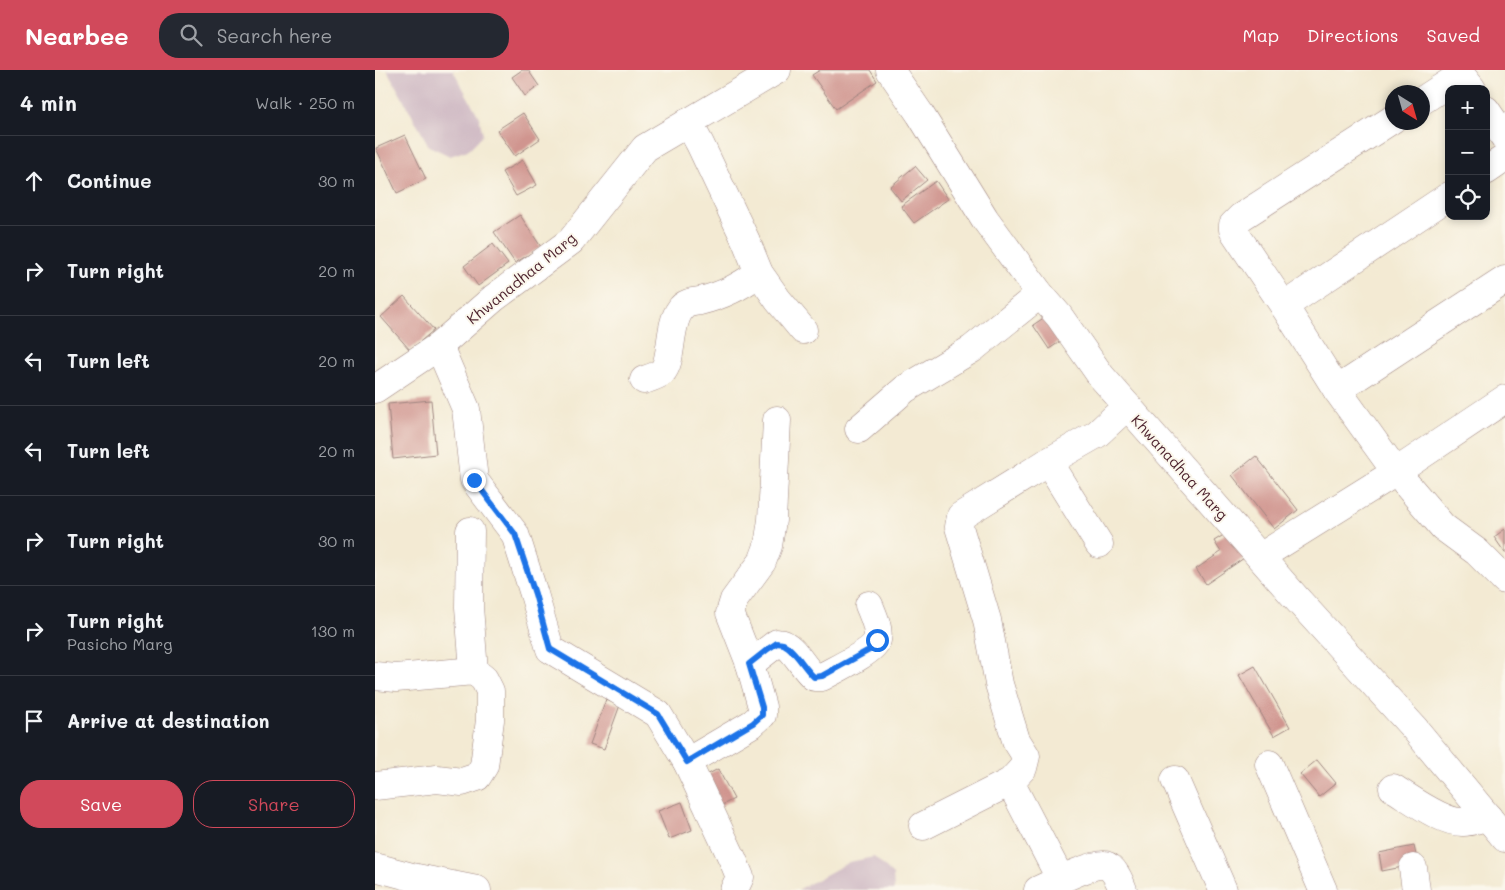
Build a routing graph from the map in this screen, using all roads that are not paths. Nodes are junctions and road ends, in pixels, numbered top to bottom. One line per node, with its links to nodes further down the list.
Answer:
1 (777, 70): 8 (street, Khwanadhaa Marg)
2 (889, 70): 16 (street, Khwanadhaa Marg)
3 (1446, 85): 4 (street)
4 (1469, 85)
5 (1445, 86): 6 (street)
6 (1430, 95)
7 (1490, 116): 10 (street)
8 (688, 122): 14 (street); 19 (street, Khwanadhaa Marg)
9 (1385, 124): 17 (street)
10 (1505, 138)
11 (1505, 158): 12 (street)
12 (1490, 168)
13 (1445, 199): 17 (street)
14 (759, 273): 18 (street); 20 (street)
15 (1505, 280): 22 (street)
16 (1040, 294): 24 (street, Khwanadhaa Marg); 26 (street)
17 (1284, 306): 22 (street)
18 (803, 330)
19 (439, 346): 21 (street, Khwanadhaa Marg); 37 (street)
20 (644, 380)
21 (375, 390)
22 (1337, 390): 28 (street)
23 (1505, 399): 28 (street)
24 (1127, 406): 27 (street); 31 (street, Khwanadhaa Marg)
25 (777, 420): 34 (street)
26 (859, 429)
27 (1048, 462): 30 (street); 40 (street)
28 (1396, 472): 31 (street); 32 (street)
29 (470, 531): 35 (street)
30 (1099, 544)
31 (1260, 557): 43 (street, Khwanadhaa Marg)
32 (1505, 580)
33 (869, 605): 34 (street)
34 (749, 664): 37 (street)
35 (474, 671): 36 (street); 41 (street)
36 (375, 676)
37 (687, 762): 49 (street)
38 (1269, 764): 52 (street)
39 (1175, 780): 51 (street)
40 (1010, 782): 44 (street); 47 (street)
41 (375, 786)
42 (1393, 788): 43 (street)
43 (1488, 816): 45 (street, Khwanadhaa Marg)
44 (923, 826)
45 (1505, 838)
46 (375, 868): 48 (street)
47 (1050, 885): 50 (street)
48 (477, 890)
49 (735, 890)
50 (1123, 890)
51 (1223, 890)
52 (1323, 890)

